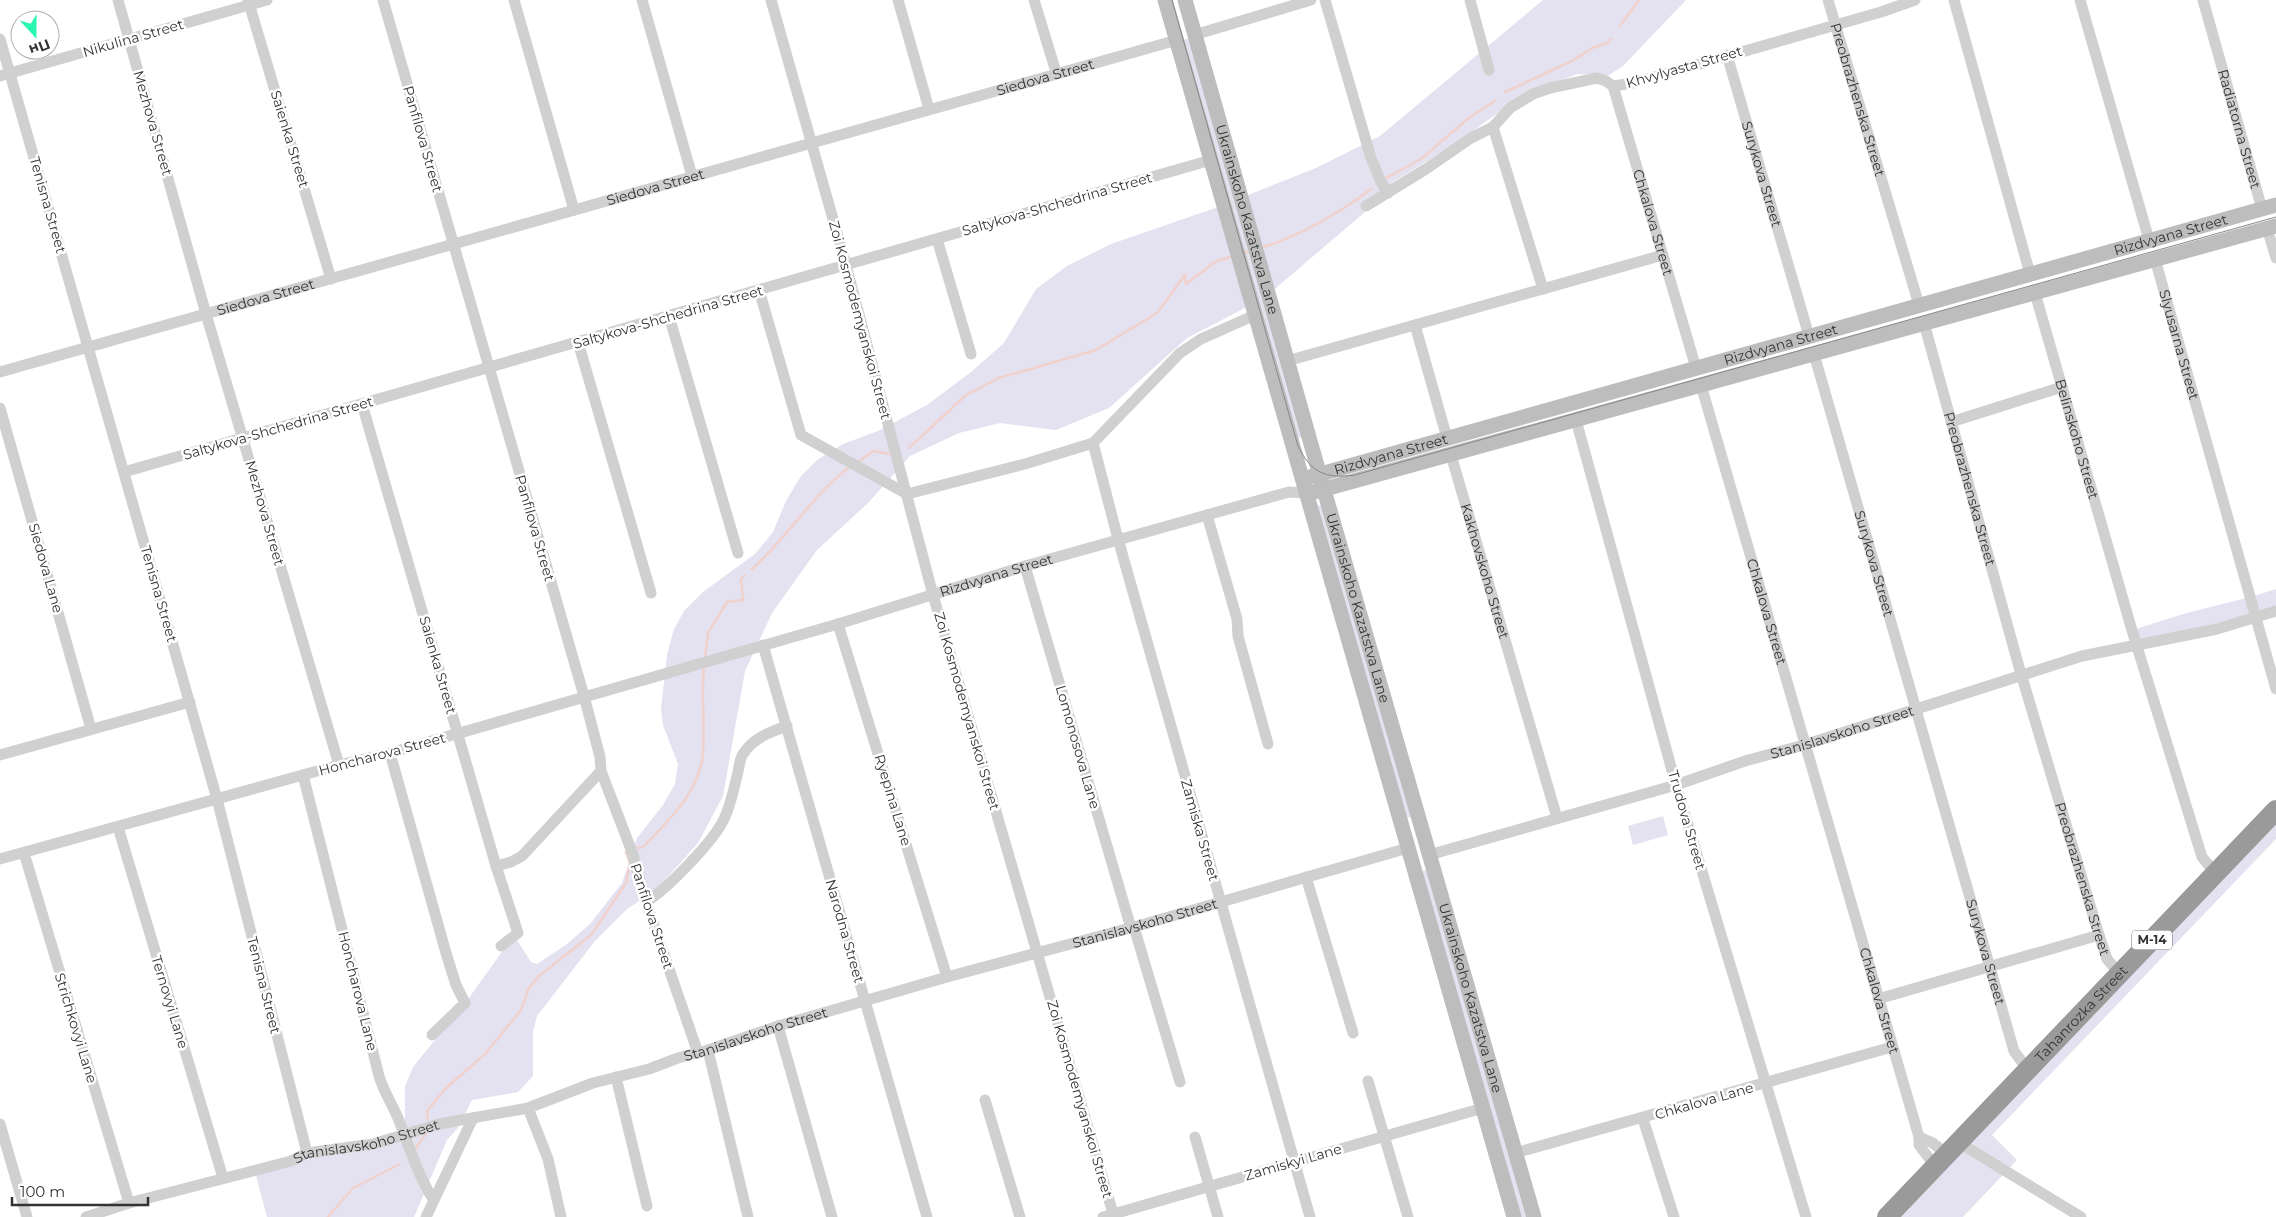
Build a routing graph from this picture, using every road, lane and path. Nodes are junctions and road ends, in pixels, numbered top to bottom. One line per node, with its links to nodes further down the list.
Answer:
1 (118, 0): 23 (street, Mezhova Street)
2 (267, 0): 19 (street, Nikulina Street)
3 (383, 0): 42 (street, Panfilova Street)
4 (514, 0): 38 (street)
5 (642, 0): 34 (street)
6 (771, 0): 32 (street, Zoi Kosmodemyanskoi Street)
7 (898, 0): 30 (street)
8 (1034, 0): 27 (street)
9 (1165, 0): 24 (street, Ukrainskoho Kazatstva Lane)
10 (1185, 0): 21 (street, Ukrainskoho Kazatstva Lane)
11 (1311, 0): 21 (street, Siedova Street)
12 (1325, 0): 35 (street)
13 (1470, 0): 26 (street)
14 (1828, 0): 20 (street, Preobrazhenska Street)
15 (1915, 0): 20 (street, Khvylyasta Street)
16 (1954, 0): 47 (street, Belinskoho Street)
17 (2080, 0): 41 (street, Slyusarna Street)
18 (2203, 0): 37 (street, Radiatorna Street)
19 (249, 2): 23 (street, Nikulina Street); 48 (street, Saienka Street)
20 (1835, 24): 25 (street, Khvylyasta Street); 52 (street, Preobrazhenska Street)
21 (1194, 34): 24 (street, Siedova Street); 63 (street, Ukrainskoho Kazatstva Lane)
22 (0, 39): 28 (street, Tenisna Street)
23 (129, 39): 28 (street, Nikulina Street); 53 (street, Mezhova Street)
24 (1177, 40): 27 (street, Siedova Street); 33 (street, Ukrainskoho Kazatstva Lane)
25 (1727, 54): 29 (street, Khvylyasta Street); 58 (street, Surykova Street)
26 (1489, 70)
27 (1056, 72): 30 (street, Siedova Street)
28 (5, 75): 60 (street, Tenisna Street)
29 (1613, 86): 31 (street, Khvylyasta Street); 43 (street, Chkalova Street)
30 (929, 109): 32 (street, Siedova Street)
31 (1493, 127): 35 (street, Khvylyasta Street); 49 (street)
32 (812, 142): 34 (street, Siedova Street); 46 (street, Zoi Kosmodemyanskoi Street)
33 (1211, 160): 40 (street, Saltykova-Shchedrina Street); 54 (street, Ukrainskoho Kazatstva Lane)
34 (692, 176): 38 (street, Siedova Street)
35 (1388, 193): 36 (street, Khvylyasta Street)
36 (1366, 206)
37 (2269, 207): 39 (street, Radiatorna Street); 41 (street, Rizdvyana Street)
38 (574, 210): 42 (street, Siedova Street)
39 (2272, 227): 44 (street, Radiatorna Street); 45 (street, Rizdvyana Street)
40 (937, 239): 46 (street, Saltykova-Shchedrina Street); 61 (street)
41 (2149, 240): 45 (street, Slyusarna Street); 47 (street, Rizdvyana Street)
42 (453, 244): 48 (street, Siedova Street); 64 (street, Panfilova Street)
43 (1663, 255): 49 (street); 65 (street, Chkalova Street)
44 (2276, 258)
45 (2155, 259): 51 (street, Rizdvyana Street); 89 (street, Slyusarna Street)
46 (846, 265): 50 (street, Saltykova-Shchedrina Street); 81 (street, Zoi Kosmodemyanskoi Street)
47 (2030, 274): 51 (street, Belinskoho Street); 52 (street, Rizdvyana Street)
48 (331, 279): 53 (street, Siedova Street)
49 (1543, 289): 57 (street)
50 (759, 290): 55 (street, Saltykova-Shchedrina Street); 81 (street)
51 (2035, 293): 56 (street, Rizdvyana Street); 68 (street, Belinskoho Street)
52 (1919, 305): 56 (street, Preobrazhenska Street); 58 (street, Rizdvyana Street)
53 (206, 314): 60 (street, Siedova Street); 73 (street, Mezhova Street)
54 (1255, 315): 75 (street); 79 (street, Ukrainskoho Kazatstva Lane)
55 (670, 316): 59 (street, Saltykova-Shchedrina Street); 84 (street)
56 (1924, 323): 62 (street, Rizdvyana Street); 72 (street, Preobrazhenska Street)
57 (1415, 325): 63 (street); 74 (street, Kakhovskoho Street)
58 (1808, 336): 62 (street, Surykova Street); 65 (street, Rizdvyana Street)
59 (578, 342): 64 (street, Saltykova-Shchedrina Street); 86 (street)
60 (88, 347): 66 (street, Siedova Street); 77 (street, Tenisna Street)
61 (971, 354)
62 (1814, 354): 67 (street, Rizdvyana Street); 97 (street, Surykova Street)
63 (1287, 361): 78 (street, Ukrainskoho Kazatstva Lane)
64 (488, 368): 69 (street, Saltykova-Shchedrina Street); 95 (street, Panfilova Street)
65 (1696, 368): 67 (street, Chkalova Street); 74 (street, Rizdvyana Street)
66 (0, 372)
67 (1701, 386): 71 (street, Rizdvyana Street); 102 (street, Chkalova Street)
68 (2062, 388): 72 (street); 91 (street, Belinskoho Street)
69 (362, 404): 73 (street, Saltykova-Shchedrina Street); 100 (street, Saienka Street)
70 (0, 408): 99 (street, Siedova Lane)
71 (1576, 420): 76 (street, Rizdvyana Street); 108 (street, Trudova Street)
72 (1950, 422): 93 (street, Preobrazhenska Street)
73 (243, 437): 77 (street, Saltykova-Shchedrina Street); 105 (street, Mezhova Street)
74 (1446, 438): 76 (street, Kakhovskoho Street); 78 (street, Rizdvyana Street)
75 (1093, 443): 81 (street); 83 (street, Zamiska Street)
76 (1452, 455): 80 (street, Rizdvyana Street); 111 (street, Kakhovskoho Street)
77 (124, 472): 96 (street, Tenisna Street)
78 (1319, 474): 79 (street, Rizdvyana Street); 80 (street, Ukrainskoho Kazatstva Lane)
79 (1304, 487): 80 (street, Rizdvyana Street); 82 (street, Rizdvyana Street); 115 (street, Ukrainskoho Kazatstva Lane)
80 (1324, 490): 113 (street, Ukrainskoho Kazatstva Lane)
81 (907, 494): 87 (street, Zoi Kosmodemyanskoi Street)
82 (1207, 515): 83 (street, Rizdvyana Street); 101 (street)
83 (1118, 539): 85 (street, Rizdvyana Street); 121 (street, Zamiska Street)
84 (738, 553)
85 (1025, 566): 87 (street, Rizdvyana Street); 122 (street, Lomonosova Lane)
86 (651, 593)
87 (933, 594): 90 (street, Rizdvyana Street); 125 (street, Zoi Kosmodemyanskoi Street)
88 (2276, 611): 89 (street, Stanislavskoho Street)
89 (2256, 617): 91 (street, Stanislavskoho Street); 94 (street, Slyusarna Street)
90 (838, 624): 92 (street, Rizdvyana Street); 128 (street, Ryepina Lane)
91 (2137, 644): 93 (street, Stanislavskoho Street); 118 (street, Belinskoho Street)
92 (763, 645): 95 (street, Honcharova Street); 98 (street, Narodna Street)
93 (2022, 676): 97 (street, Stanislavskoho Street); 123 (street, Preobrazhenska Street)
94 (2276, 689)
95 (584, 696): 100 (street, Honcharova Street); 106 (street, Panfilova Street)
96 (190, 702): 99 (street); 109 (street, Tenisna Street)
97 (1916, 709): 102 (street, Stanislavskoho Street); 126 (street, Surykova Street)
98 (787, 726): 120 (street); 130 (street, Narodna Street)
99 (91, 729): 104 (street)
100 (458, 733): 103 (street, Honcharova Street); 117 (street, Saienka Street)
101 (1268, 744)
102 (1804, 745): 108 (street, Stanislavskoho Street); 129 (street, Chkalova Street)
103 (390, 753): 105 (street, Honcharova Street); 133 (street)
104 (0, 755)
105 (339, 765): 107 (street, Honcharova Street)
106 (601, 771): 117 (street); 120 (street, Panfilova Street)
107 (304, 775): 109 (street, Honcharova Street); 147 (street, Honcharova Lane)
108 (1676, 785): 111 (street, Stanislavskoho Street); 140 (street, Trudova Street)
109 (217, 799): 112 (street, Honcharova Street); 151 (street, Tenisna Street)
110 (2276, 810): 118 (highway, Tahanrozka Street / М-14)
111 (1556, 818): 113 (street, Stanislavskoho Street)
112 (118, 827): 114 (street, Honcharova Street); 155 (street, Ternovyi Lane)
113 (1427, 849): 115 (street, Stanislavskoho Street); 152 (street, Ukrainskoho Kazatstva Lane)
114 (24, 853): 116 (street, Honcharova Street); 158 (street, Strichkovyi Lane)
115 (1409, 854): 119 (street, Stanislavskoho Street); 143 (street, Ukrainskoho Kazatstva Lane)
116 (0, 860)
117 (496, 866): 124 (street, Saienka Street)
118 (2216, 874): 127 (highway, Tahanrozka Street / М-14)
119 (1306, 878): 121 (street, Stanislavskoho Street); 132 (street)
120 (646, 902): 135 (street, Panfilova Street)
121 (1221, 902): 122 (street, Stanislavskoho Street); 154 (street, Zamiska Street)
122 (1132, 928): 125 (street, Stanislavskoho Street); 139 (street, Lomonosova Lane)
123 (2099, 935): 126 (street); 127 (street, Preobrazhenska Street)
124 (501, 946)
125 (1038, 953): 128 (street, Stanislavskoho Street); 160 (street, Zoi Kosmodemyanskoi Street)
126 (1990, 967): 129 (street); 136 (street, Surykova Street)
127 (2119, 973): 136 (highway, Tahanrozka Street / М-14)
128 (947, 977): 130 (street, Stanislavskoho Street)
129 (1878, 999): 134 (street, Chkalova Street)
130 (865, 1001): 131 (street, Stanislavskoho Street); 167 (street, Narodna Street)
131 (778, 1026): 135 (street, Stanislavskoho Street); 166 (street)
132 (1353, 1033)
133 (432, 1035)
134 (1892, 1047): 140 (street, Chkalova Lane); 150 (street, Chkalova Street)
135 (703, 1052): 137 (street, Stanislavskoho Street); 165 (street, Panfilova Street)
136 (2027, 1069): 153 (highway, Tahanrozka Street / М-14)
137 (616, 1077): 142 (street, Stanislavskoho Street); 159 (street)
138 (1368, 1081): 148 (street)
139 (1180, 1082)
140 (1764, 1084): 145 (street, Chkalova Lane); 175 (street, Trudova Street)
141 (986, 1100): 168 (street)
142 (528, 1108): 144 (street, Stanislavskoho Street); 164 (street)
143 (1482, 1108): 148 (street, Zamiskyi Lane); 172 (street, Ukrainskoho Kazatstva Lane)
144 (473, 1118): 147 (street, Stanislavskoho Street); 157 (street)
145 (1643, 1119): 152 (street, Chkalova Lane); 174 (street)
146 (0, 1124): 161 (street)
147 (404, 1134): 151 (street, Stanislavskoho Street); 157 (street, Honcharova Lane)
148 (1385, 1136): 154 (street, Zamiskyi Lane); 171 (street)
149 (1195, 1137): 156 (street)
150 (1919, 1137): 153 (street); 153 (street, Chkalova Street)
151 (306, 1153): 155 (street, Stanislavskoho Street)
152 (1515, 1153): 173 (street, Ukrainskoho Kazatstva Lane)
153 (1946, 1154): 176 (highway, Tahanrozka Street / М-14); 177 (street)
154 (1294, 1162): 156 (street, Zamiskyi Lane); 170 (street, Zamiska Street)
155 (223, 1178): 158 (street, Stanislavskoho Street)
156 (1209, 1186): 160 (street, Zamiskyi Lane); 169 (street)
157 (433, 1199): 163 (street)
158 (129, 1203): 162 (street, Stanislavskoho Street)
159 (647, 1206)
160 (1110, 1216)
161 (26, 1217)
162 (86, 1217)
163 (426, 1217)
164 (561, 1217)
165 (748, 1217)
166 (832, 1217)
167 (927, 1217)
168 (1020, 1217)
169 (1218, 1217)
170 (1310, 1217)
171 (1408, 1217)
172 (1514, 1217)
173 (1534, 1217)
174 (1674, 1217)
175 (1806, 1217)
176 (1887, 1217)
177 (2081, 1217)

